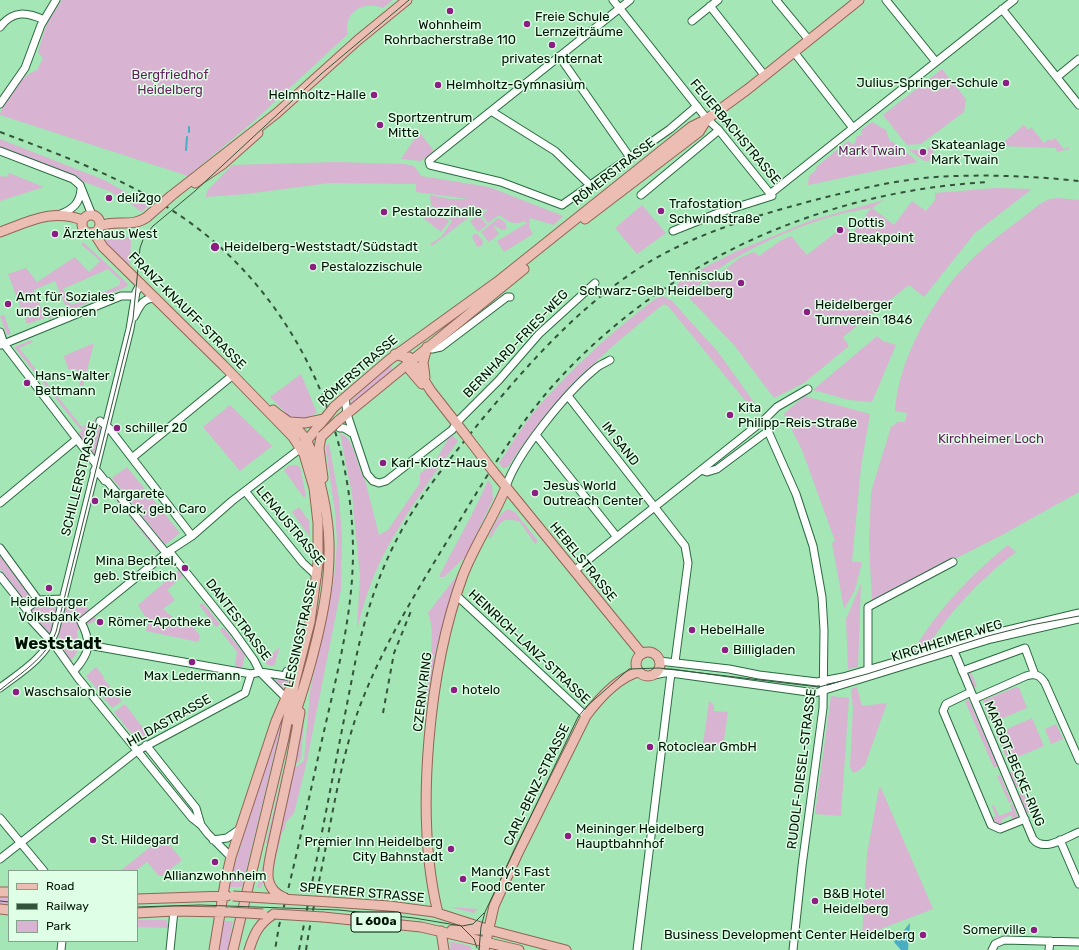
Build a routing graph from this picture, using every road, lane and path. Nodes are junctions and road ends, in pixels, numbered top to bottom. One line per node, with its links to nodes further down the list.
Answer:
1 (56, 0): 13 (street)
2 (407, 0): 37 (main road, bridge)
3 (613, 0): 11 (street, FEUERBACHSTRASSE)
4 (630, 0): 11 (street)
5 (718, 0): 10 (street)
6 (776, 0): 16 (street)
7 (859, 0): 16 (main road, RÖMERSTRASSE)
8 (886, 0): 20 (street)
9 (1014, 0): 12 (street)
10 (710, 4): 14 (street); 21 (street)
11 (619, 9): 18 (street); 25 (street, FEUERBACHSTRASSE)
12 (1002, 9): 20 (street); 22 (street)
13 (44, 20): 15 (street); 23 (street)
14 (692, 21)
15 (0, 27)
16 (809, 40): 17 (main road, RÖMERSTRASSE)
17 (794, 52): 21 (main road, RÖMERSTRASSE); 28 (street)
18 (559, 56): 26 (street); 31 (street)
19 (1079, 59): 22 (street)
20 (936, 62): 28 (street)
21 (765, 76): 27 (main road, RÖMERSTRASSE)
22 (1057, 77): 24 (street)
23 (0, 104)
24 (1079, 105)
25 (697, 106): 27 (street, FEUERBACHSTRASSE); 31 (street)
26 (491, 111): 32 (street); 32 (street)
27 (707, 119): 29 (street, FEUERBACHSTRASSE); 50 (main road, RÖMERSTRASSE); 52 (main road, RÖMERSTRASSE)
28 (853, 128): 34 (street)
29 (719, 130): 34 (street, FEUERBACHSTRASSE); 35 (street)
30 (0, 151): 33 (street)
31 (629, 156): 32 (street)
32 (590, 185)
33 (81, 189): 36 (street); 37 (street)
34 (770, 194): 39 (street, FEUERBACHSTRASSE)
35 (641, 195)
36 (61, 214): 38 (main road); 40 (main road)
37 (97, 219): 38 (main road); 41 (main road)
38 (82, 220): 41 (main road)
39 (673, 231)
40 (0, 232)
41 (94, 233): 42 (main road, FRANZ-KNAUFF-STRASSE)
42 (141, 283): 44 (street, SCHILLERSTRASSE); 46 (main road, FRANZ-KNAUFF-STRASSE); 47 (street, SCHILLERSTRASSE)
43 (595, 283): 67 (street, BERNHARD-FRIES-WEG)
44 (135, 296): 48 (street, SCHILLERSTRASSE); 51 (street)
45 (510, 297): 52 (street)
46 (156, 298): 47 (street); 56 (main road, FRANZ-KNAUFF-STRASSE)
47 (141, 303): 48 (street, SCHILLERSTRASSE)
48 (131, 322): 66 (street, SCHILLERSTRASSE)
49 (0, 332): 51 (street, DANTESTRASSE)
50 (411, 343): 53 (main road, RÖMERSTRASSE); 55 (main road, HEBELSTRASSE)
51 (2, 345): 72 (street, DANTESTRASSE)
52 (427, 347): 55 (main road, RÖMERSTRASSE); 57 (main road)
53 (395, 354): 55 (main road, HEBELSTRASSE); 61 (main road, RÖMERSTRASSE)
54 (610, 360): 60 (street)
55 (410, 361): 57 (main road, HEBELSTRASSE); 59 (main road, HEBELSTRASSE); 63 (main road, RÖMERSTRASSE)
56 (233, 375): 62 (main road, FRANZ-KNAUFF-STRASSE); 74 (street)
57 (425, 381): 59 (main road, HEBELSTRASSE)
58 (808, 389): 76 (street)
59 (431, 391): 67 (main road, HEBELSTRASSE)
60 (568, 396): 70 (street); 81 (street, IM SAND)
61 (345, 397): 63 (street); 65 (main road, RÖMERSTRASSE, bridge)
62 (264, 406): 64 (main road, FRANZ-KNAUFF-STRASSE); 73 (main road, FRANZ-KNAUFF-STRASSE)
63 (346, 414): 68 (main road, RÖMERSTRASSE); 69 (street)
64 (288, 422): 65 (main road); 73 (main road, FRANZ-KNAUFF-STRASSE)
65 (318, 422): 73 (main road, RÖMERSTRASSE)
66 (103, 423): 74 (street); 75 (street, SCHILLERSTRASSE)
67 (456, 423): 69 (street, BERNHARD-FRIES-WEG); 77 (main road, HEBELSTRASSE, bridge)
68 (339, 424): 69 (street); 71 (main road, RÖMERSTRASSE, bridge)
69 (352, 433)
70 (536, 435): 77 (street); 83 (street)
71 (321, 437): 73 (main road, RÖMERSTRASSE); 80 (main road)
72 (77, 439): 75 (street, DANTESTRASSE); 79 (street)
73 (305, 445): 78 (street, RÖMERSTRASSE); 80 (main road, LESSINGSTRASSE); 89 (main road, LESSINGSTRASSE)
74 (132, 458): 82 (street)
75 (95, 467): 85 (street, DANTESTRASSE); 93 (street, SCHILLERSTRASSE)
76 (701, 470): 81 (street); 114 (street, RUDOLF-DIESEL-STRASSE)
77 (506, 487): 87 (main road, HEBELSTRASSE); 91 (main road, CZERNYRING)
78 (245, 490): 82 (street, RÖMERSTRASSE); 89 (street, LENAUSTRASSE)
79 (0, 502)
80 (325, 502): 90 (main road, LESSINGSTRASSE)
81 (654, 507): 83 (street); 102 (street, IM SAND)
82 (192, 536): 85 (street, RÖMERSTRASSE)
83 (617, 537): 87 (street)
84 (0, 548): 92 (street)
85 (168, 552): 98 (street, RÖMERSTRASSE); 107 (street, DANTESTRASSE)
86 (953, 562): 104 (street)
87 (574, 571): 100 (main road, HEBELSTRASSE)
88 (0, 576): 94 (street)
89 (318, 576): 90 (main road); 103 (main road, LESSINGSTRASSE)
90 (327, 583): 118 (main road, LESSINGSTRASSE)
91 (456, 595): 120 (street, HEINRICH-LANZ-STRASSE); 142 (main road, CZERNYRING)
92 (38, 600): 93 (street); 94 (street)
93 (63, 600): 97 (street, SCHILLERSTRASSE)
94 (26, 610): 97 (street)
95 (1079, 613): 104 (street, KIRCHHEIMER WEG)
96 (1079, 619): 99 (street, KIRCHHEIMER WEG)
97 (53, 645): 105 (street); 115 (street)
98 (88, 645): 105 (street); 110 (street)
99 (954, 651): 106 (street, MARGOT-BECKE-RING); 116 (street, KIRCHHEIMER WEG)
100 (642, 654): 101 (main road); 108 (main road)
101 (659, 661): 102 (street); 112 (main road)
102 (675, 662): 114 (street)
103 (298, 668): 107 (street, DANTESTRASSE); 113 (main road, LESSINGSTRASSE)
104 (868, 670): 114 (street, KIRCHHEIMER WEG)
105 (74, 671): 123 (street)
106 (962, 671): 111 (street); 117 (street, MARGOT-BECKE-RING)
107 (260, 672): 110 (street); 119 (street)
108 (638, 672): 112 (main road); 120 (main road, CARL-BENZ-STRASSE)
109 (671, 673): 112 (street); 116 (street); 157 (street)
110 (251, 674): 122 (street, HILDASTRASSE)
111 (1035, 675): 117 (street); 124 (street)
112 (649, 676)
113 (295, 680): 119 (main road); 121 (main road, LESSINGSTRASSE)
114 (825, 680): 116 (street, RUDOLF-DIESEL-STRASSE)
115 (0, 688)
116 (824, 690): 158 (street, RUDOLF-DIESEL-STRASSE)
117 (972, 695): 126 (street, MARGOT-BECKE-RING); 126 (street)
118 (300, 696): 121 (main road, LESSINGSTRASSE); 139 (main road, bridge)
119 (286, 698): 128 (main road)
120 (586, 716): 145 (main road, CARL-BENZ-STRASSE)
121 (284, 738): 153 (main road, LESSINGSTRASSE)
122 (146, 745): 123 (street, HILDASTRASSE); 127 (street)
123 (137, 751): 127 (street); 132 (street, HILDASTRASSE)
124 (1079, 760)
125 (0, 818): 132 (street)
126 (1025, 819): 131 (street, MARGOT-BECKE-RING)
127 (201, 825): 130 (street)
128 (240, 828): 130 (street); 133 (main road)
129 (1079, 832): 131 (street, MARGOT-BECKE-RING)
130 (214, 840): 133 (street)
131 (1060, 840): 136 (street)
132 (20, 844): 134 (street, HILDASTRASSE); 135 (street)
133 (231, 857): 137 (main road)
134 (0, 859)
135 (43, 870)
136 (1079, 884)
137 (223, 896): 138 (main road, SPEYERER STRASSE); 139 (main road, SPEYERER STRASSE / L 600a, bridge); 141 (main road)
138 (138, 899)
139 (290, 900): 142 (main road, SPEYERER STRASSE / L 600a, bridge)
140 (174, 911): 141 (main road, SPEYERER STRASSE); 143 (main road, SPEYERER STRASSE); 151 (street)
141 (225, 912): 144 (main road, SPEYERER STRASSE / L 600a, bridge); 152 (main road)
142 (436, 912): 145 (main road, SPEYERER STRASSE / L 600a)
143 (138, 913)
144 (274, 914): 146 (main road, SPEYERER STRASSE / L 600a, bridge); 154 (main road)
145 (488, 930): 146 (main road); 149 (main road); 156 (main road, SPEYERER STRASSE / L 600a)
146 (439, 931): 149 (main road, SPEYERER STRASSE / L 600a); 155 (main road)
147 (1050, 941): 148 (street); 159 (street); 160 (street)
148 (1079, 942)
149 (485, 946): 150 (main road, SPEYERER STRASSE / L 600a)
150 (512, 949)
151 (170, 950)
152 (214, 950)
153 (233, 950)
154 (249, 950)
155 (444, 950)
156 (566, 950)
157 (638, 950)
158 (793, 950)
159 (992, 950)
160 (1050, 950)

